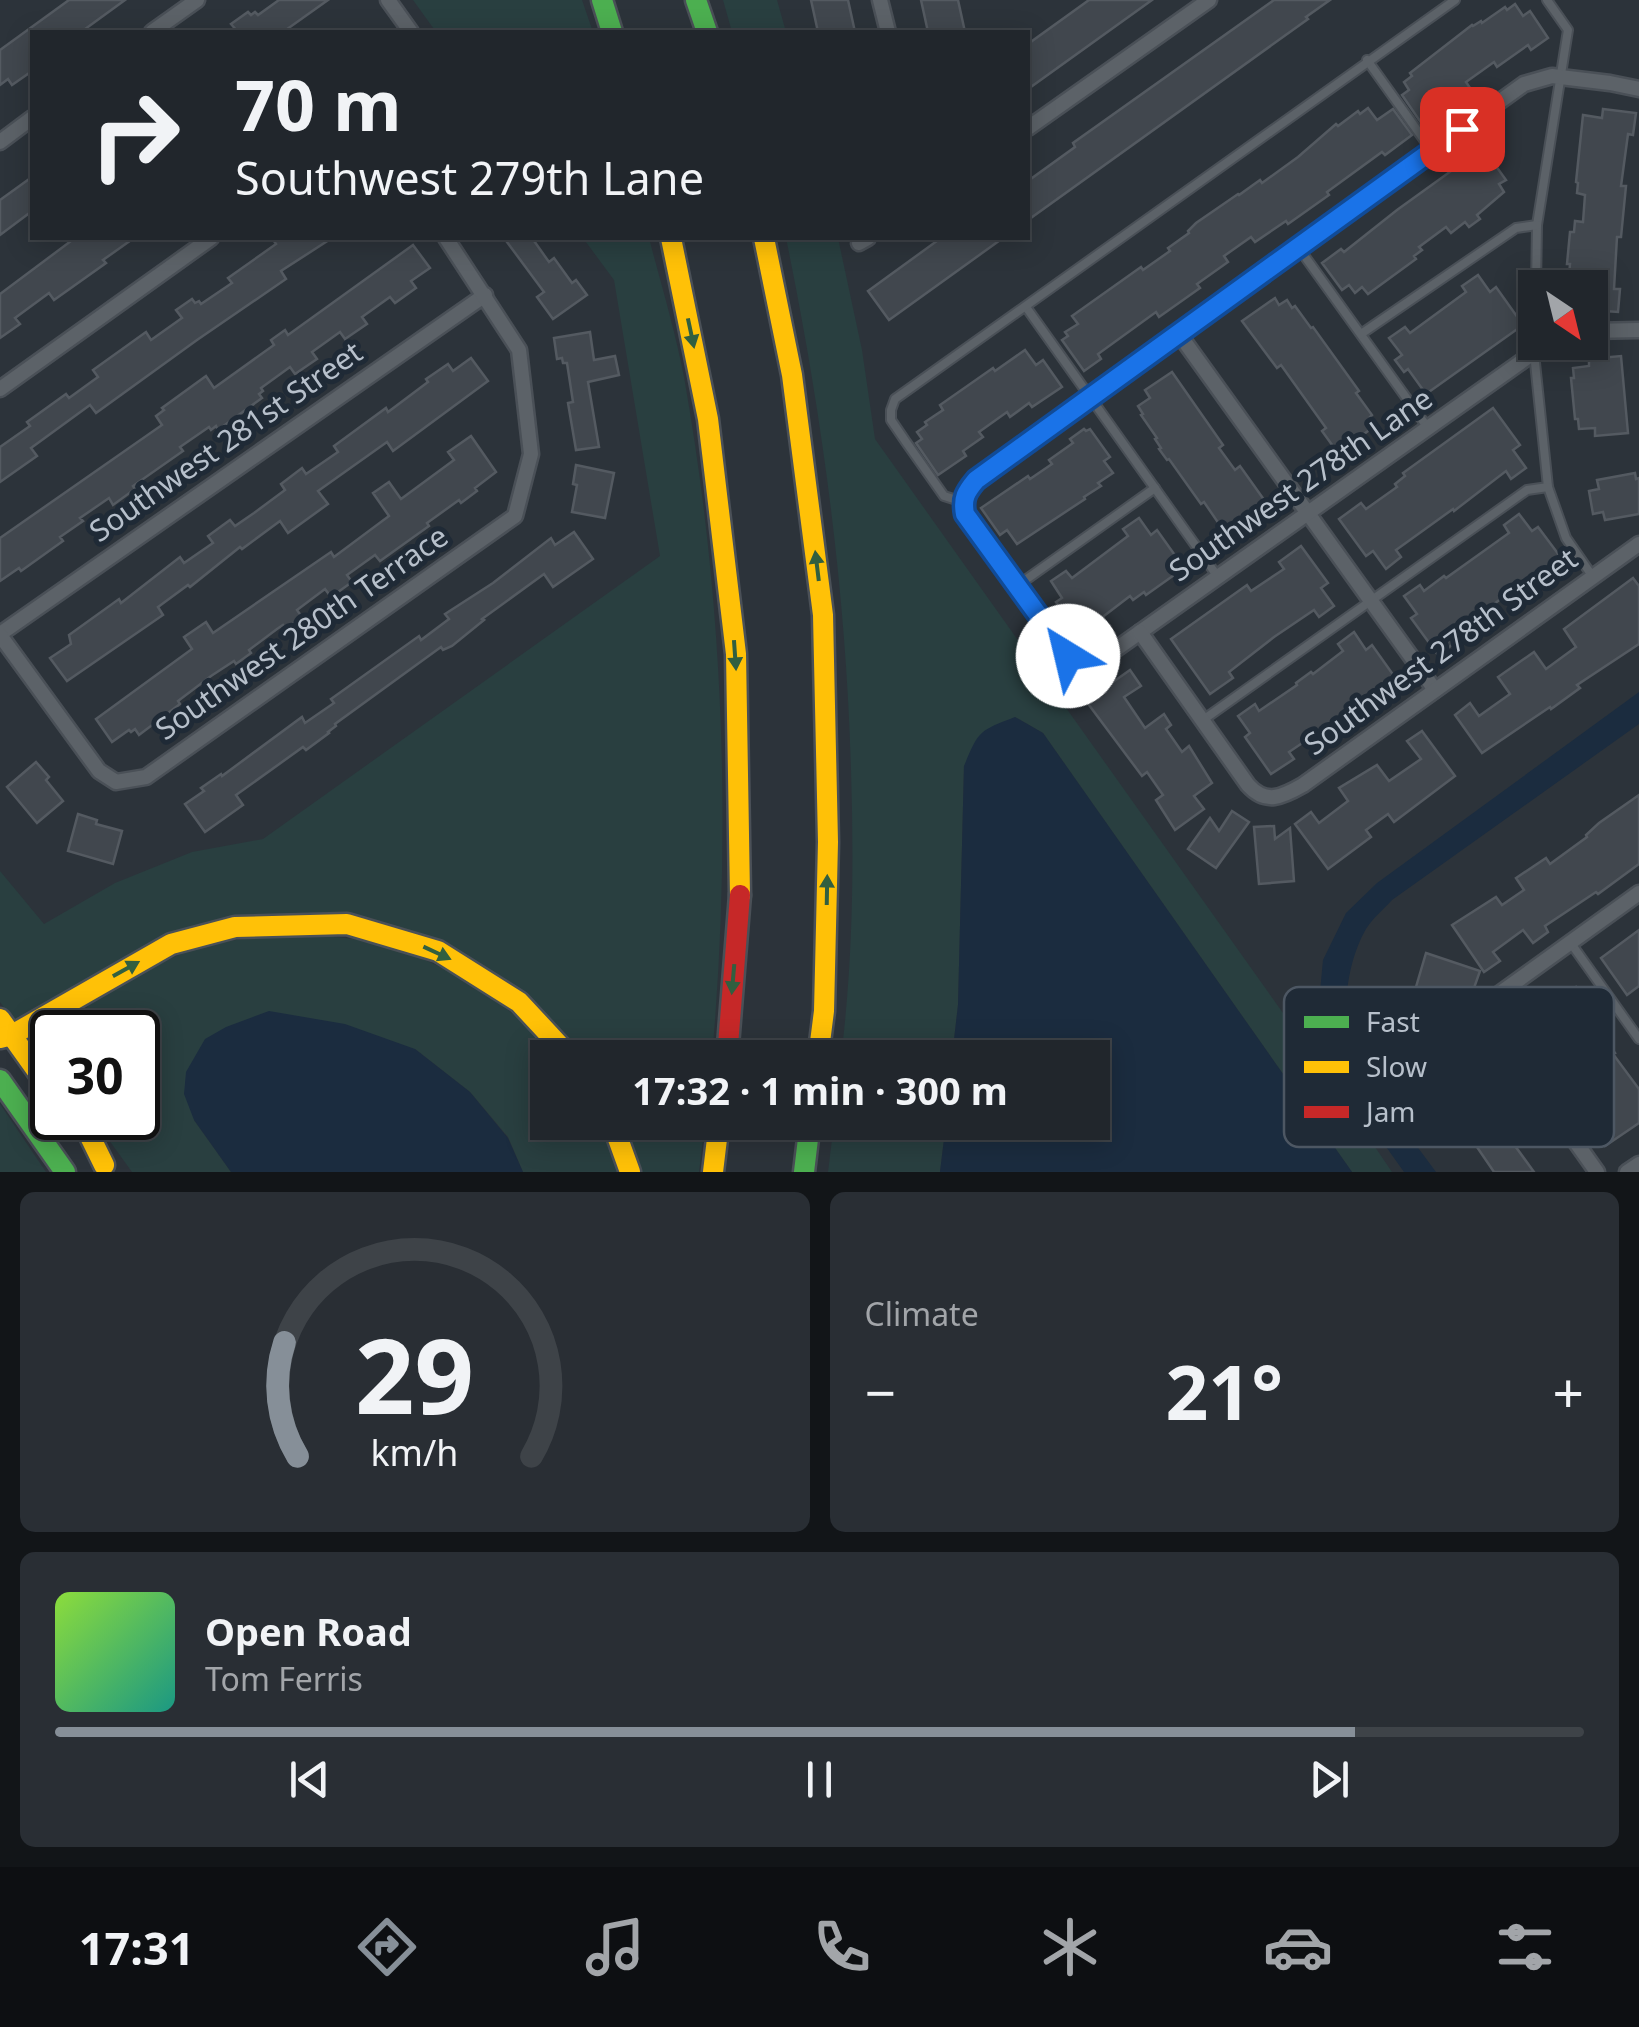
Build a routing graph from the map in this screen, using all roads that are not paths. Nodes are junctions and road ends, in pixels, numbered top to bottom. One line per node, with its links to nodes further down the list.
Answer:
1 (198, 0): 9 (street)
2 (388, 0): 10 (street)
3 (602, 0): 11 (main road)
4 (696, 0): 12 (main road)
5 (880, 0): 13 (street)
6 (1209, 0): 18 (street)
7 (1455, 0): 14 (lane)
8 (1547, 0): 15 (lane)
9 (155, 30)
10 (410, 30)
11 (611, 30)
12 (706, 30)
13 (888, 30)
14 (1367, 60): 20 (lane); 29 (lane)
15 (1562, 78): 16 (street); 20 (street); 21 (lane)
16 (1639, 89)
17 (30, 120): 19 (street)
18 (1030, 127)
19 (0, 142)
20 (1432, 151): 26 (street)
21 (1537, 225): 27 (lane); 33 (lane)
22 (208, 240): 36 (street)
23 (447, 240): 28 (street)
24 (671, 240): 62 (main road, one-way to 62)
25 (764, 240): 63 (main road, one-way to 25)
26 (1298, 247): 32 (street); 33 (lane)
27 (1536, 270)
28 (484, 295): 49 (street, Southwest 281st Street); 49 (street, Southwest 280th Terrace)
29 (1026, 307): 37 (lane); 41 (lane)
30 (1608, 330): 31 (street)
31 (1639, 330)
32 (1178, 334): 37 (street); 42 (street)
33 (1361, 334): 38 (lane)
34 (1524, 360): 38 (street, Southwest 278th Lane)
35 (1535, 360): 39 (lane)
36 (0, 389)
37 (1090, 397): 40 (lane); 41 (street)
38 (1428, 428): 42 (street, Southwest 278th Lane)
39 (1548, 487): 45 (lane); 47 (lane)
40 (1155, 488): 44 (lane); 46 (lane)
41 (962, 502): 46 (street)
42 (1308, 513): 44 (street, Southwest 278th Lane); 47 (street)
43 (1639, 544): 45 (street, Southwest 278th Street)
44 (1218, 577): 48 (street, Southwest 278th Lane)
45 (1593, 577): 50 (street, Southwest 278th Street)
46 (1017, 586): 48 (street, Southwest 278th Lane)
47 (1370, 600): 50 (street); 51 (lane)
48 (1140, 632): 51 (street)
49 (0, 635)
50 (1435, 690): 51 (street, Southwest 278th Street)
51 (1202, 720)
52 (1639, 893): 53 (street)
53 (1570, 942): 54 (street); 55 (lane)
54 (1508, 987)
55 (1604, 987)
56 (76, 996): 58 (main road); 59 (main road); 61 (main road, one-way to 61)
57 (1614, 1001): 60 (lane)
58 (68, 1010)
59 (4, 1031): 64 (main road)
60 (1637, 1032)
61 (554, 1040)
62 (728, 1040)
63 (820, 1040)
64 (30, 1064)
65 (0, 1080): 74 (main road)
66 (86, 1140): 73 (main road)
67 (92, 1140): 73 (main road)
68 (618, 1140): 75 (main road)
69 (717, 1140): 76 (main road)
70 (808, 1140): 77 (main road)
71 (1580, 1147): 78 (street)
72 (1639, 1164): 79 (street)
73 (107, 1168)
74 (65, 1172)
75 (630, 1172)
76 (713, 1172)
77 (804, 1172)
78 (1598, 1172)
79 (1627, 1172)

